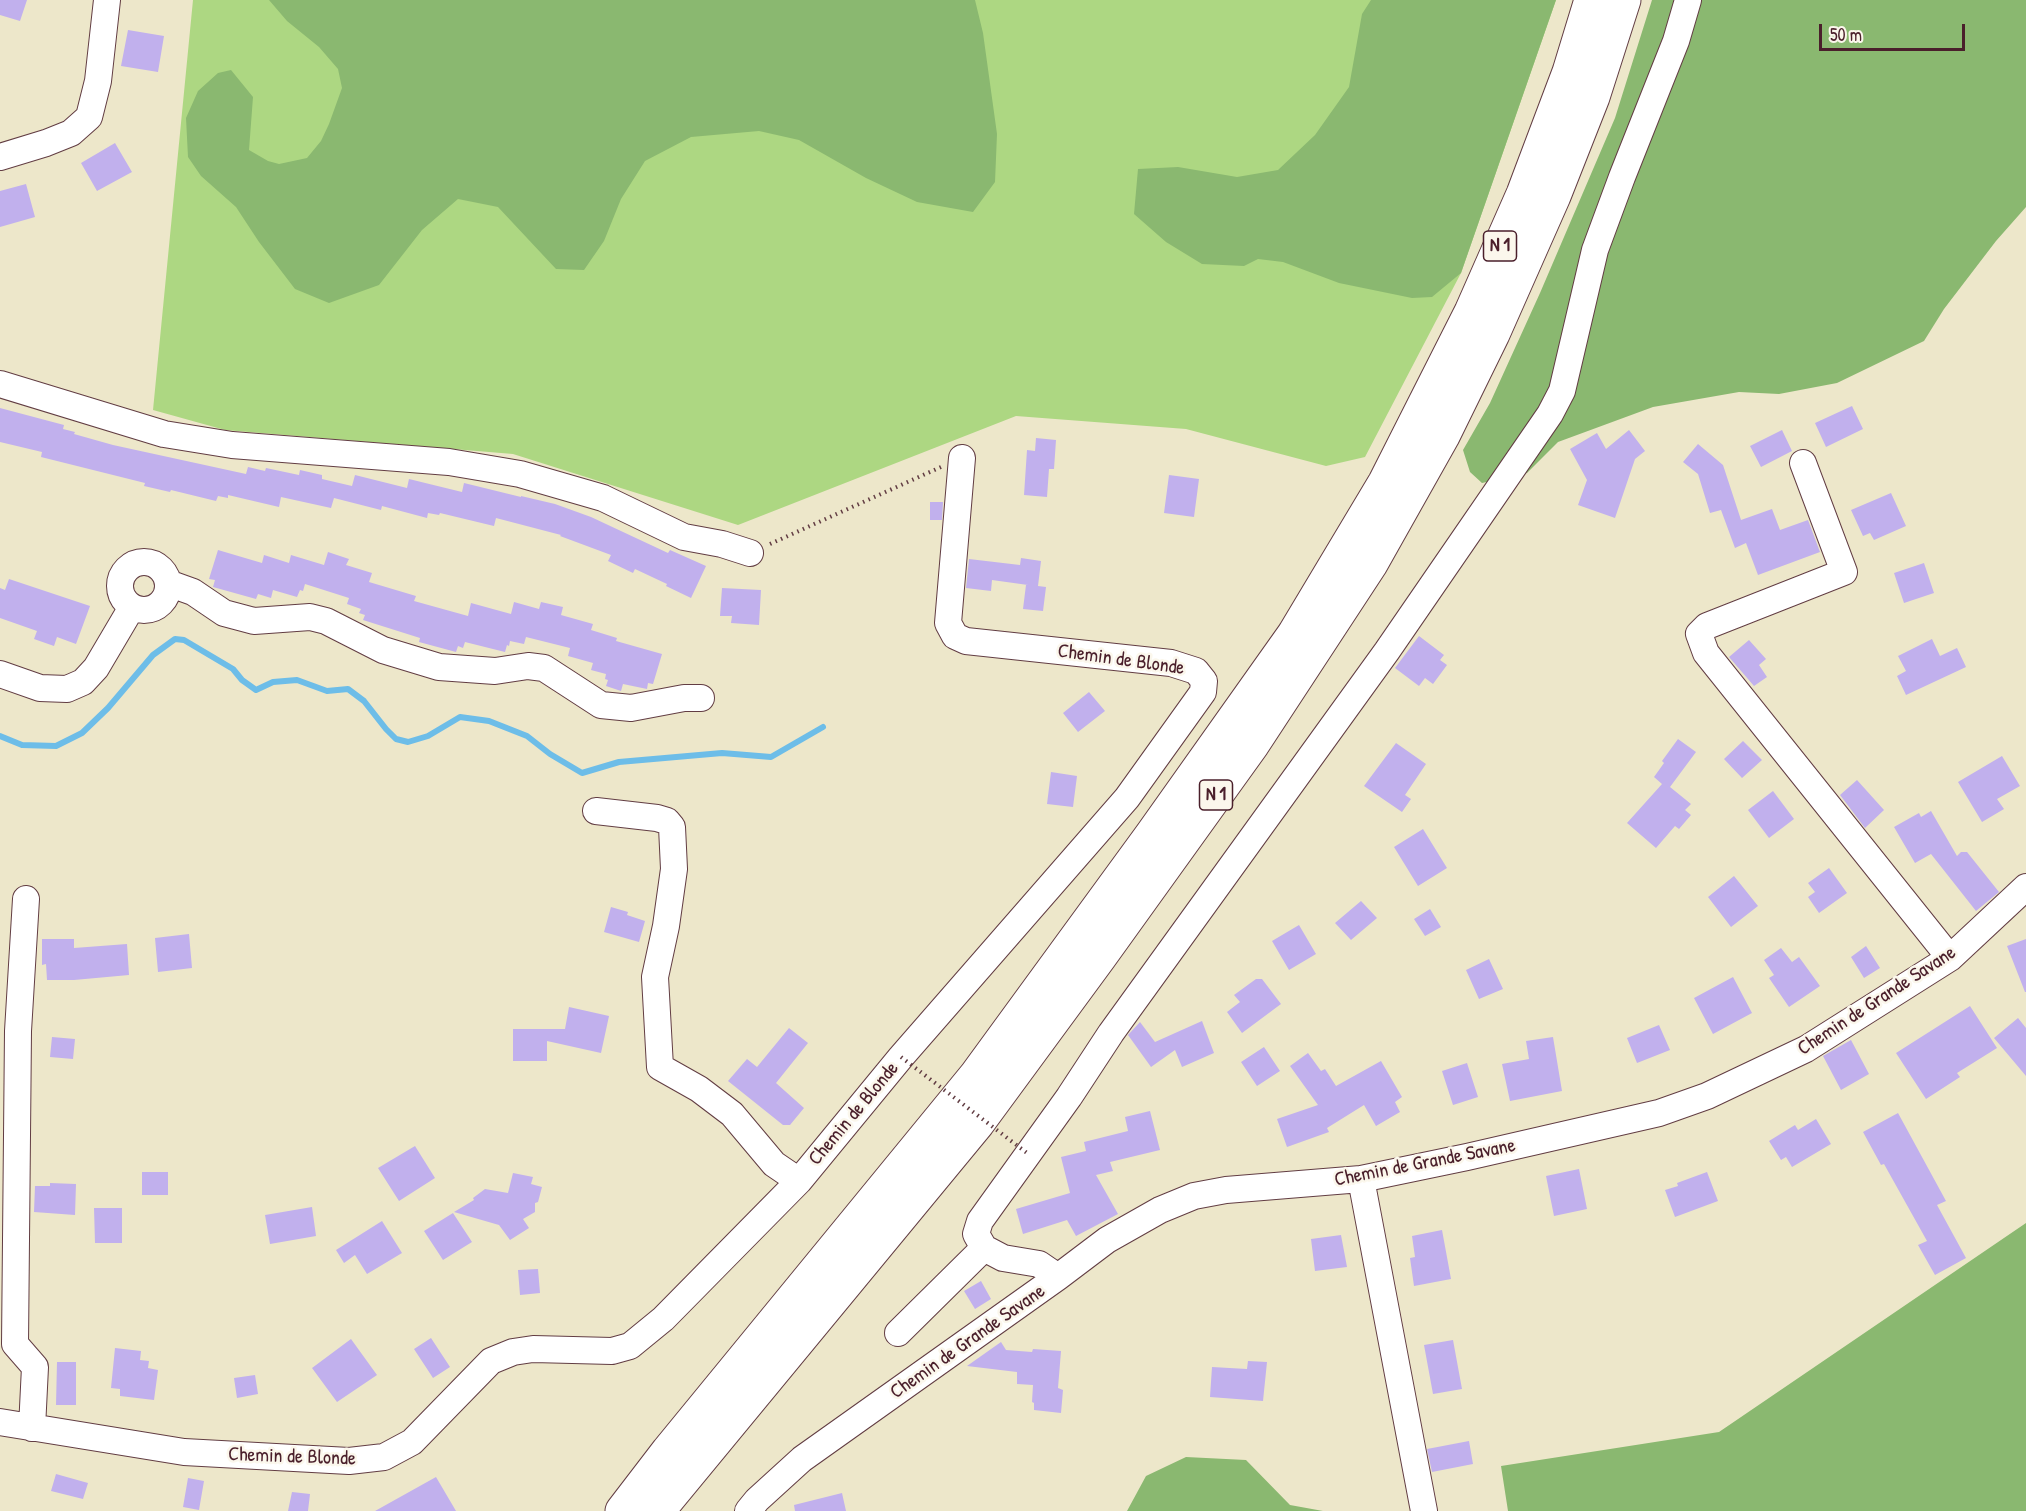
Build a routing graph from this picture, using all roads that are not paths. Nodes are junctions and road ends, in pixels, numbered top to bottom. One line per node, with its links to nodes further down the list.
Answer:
1 (107, 0): 5 (street)
2 (1591, 0): 25 (highway, N 1)
3 (1624, 0): 26 (highway, N 1)
4 (1688, 0): 20 (street)
5 (0, 157)
6 (0, 384): 9 (street)
7 (962, 458): 19 (street, Chemin de Blonde)
8 (1803, 463): 17 (street)
9 (750, 553)
10 (168, 583): 11 (street); 11 (street); 13 (street)
11 (132, 607): 12 (street)
12 (0, 674)
13 (701, 698)
14 (596, 811): 19 (street)
15 (2026, 887): 17 (street, Chemin de Grande Savane)
16 (26, 899): 24 (street)
17 (1950, 958): 18 (street, Chemin de Grande Savane)
18 (1361, 1179): 21 (street, Chemin de Grande Savane); 28 (street)
19 (799, 1181): 24 (street, Chemin de Blonde)
20 (984, 1248): 21 (street); 22 (street)
21 (1058, 1277): 27 (street, Chemin de Grande Savane)
22 (898, 1333)
23 (0, 1422): 24 (street, Chemin de Blonde)
24 (32, 1428)
25 (622, 1511)
26 (658, 1511)
27 (748, 1511)
28 (1424, 1511)

